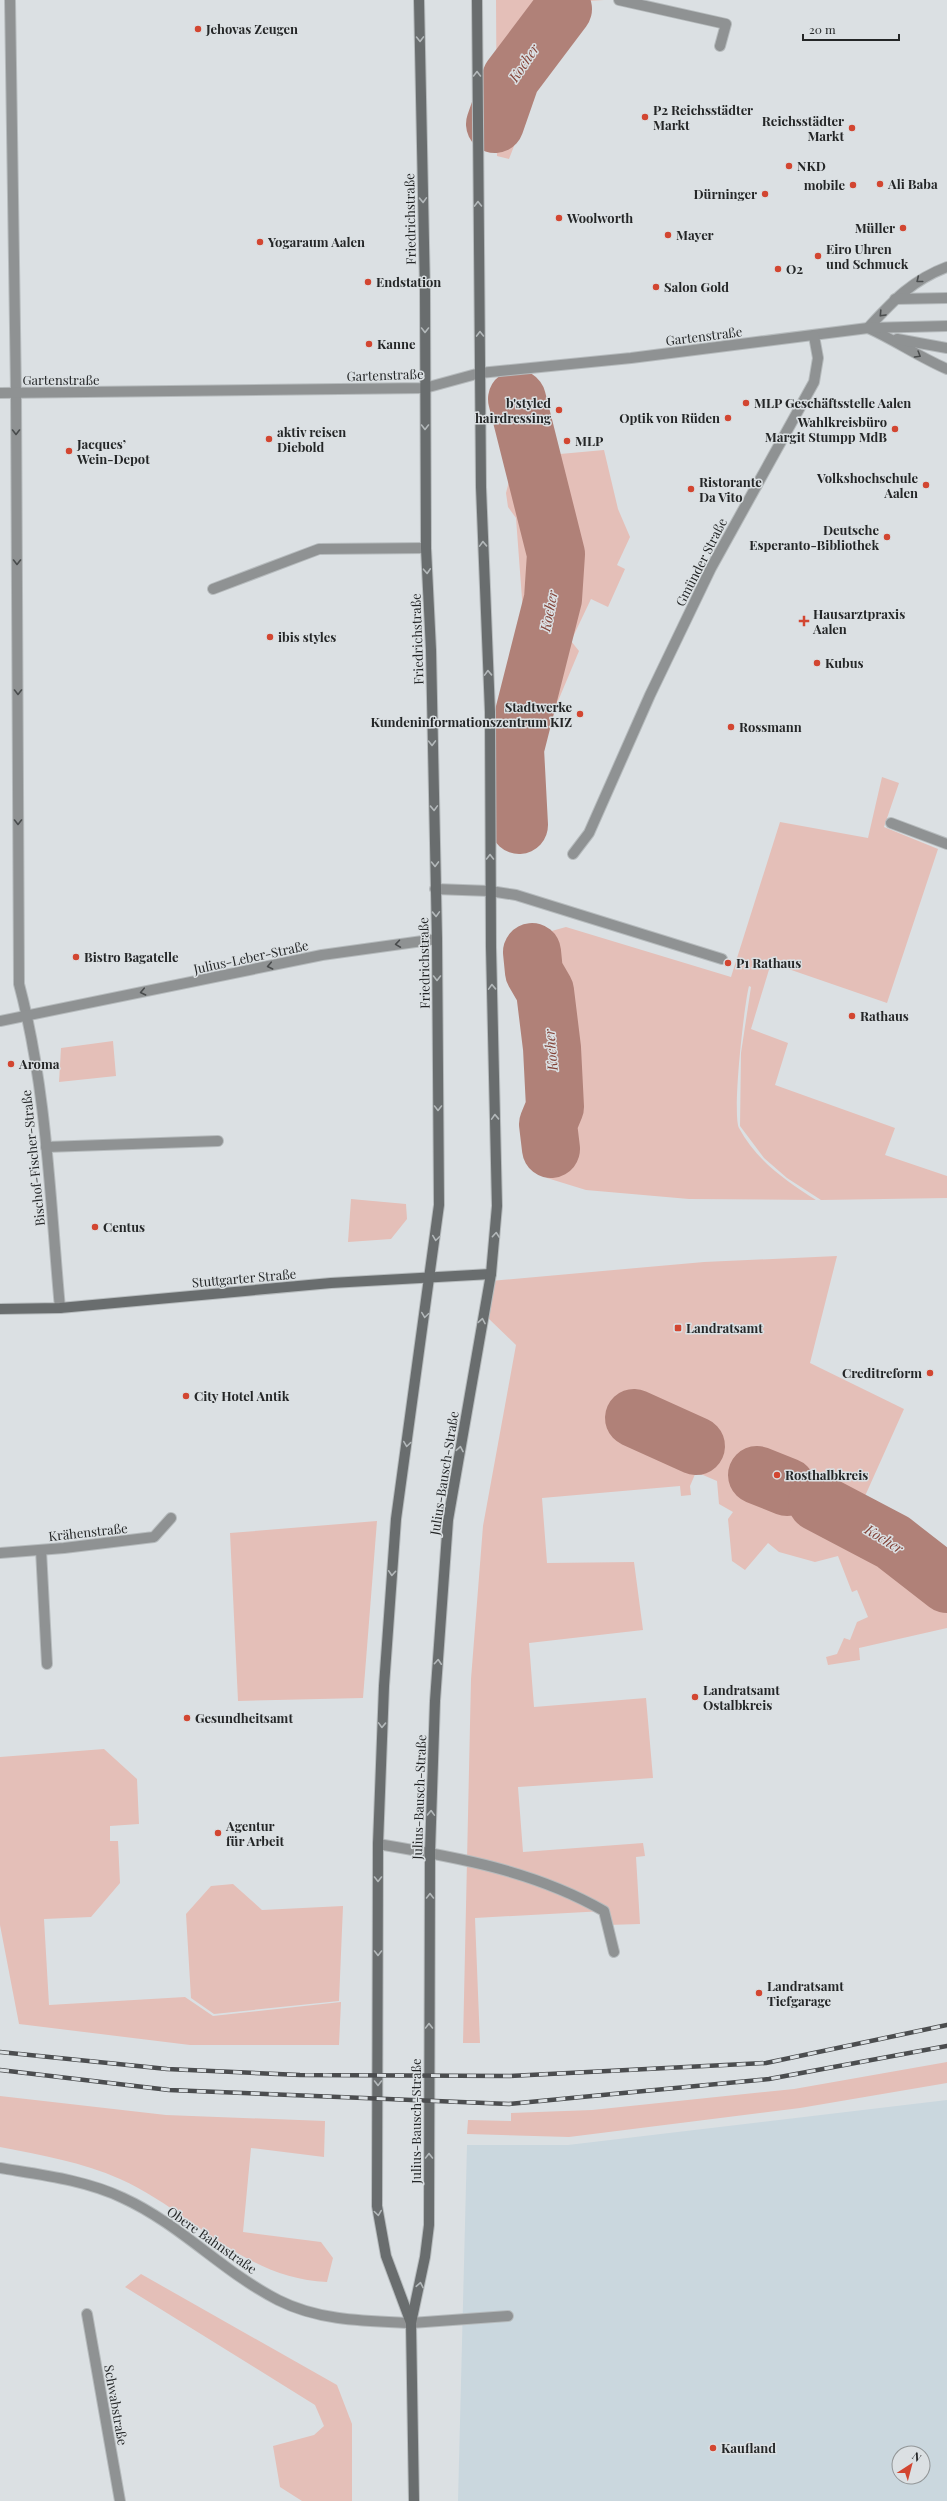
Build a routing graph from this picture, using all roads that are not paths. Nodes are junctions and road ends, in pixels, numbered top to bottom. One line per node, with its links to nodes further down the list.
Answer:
1 (10, 0): 18 (street, Bischof-Fischer-Straße)
2 (419, 0): 16 (main road, Friedrichstraße, one-way to 16)
3 (477, 0): 15 (main road, one-way to 3)
4 (619, 0): 5 (street)
5 (720, 46)
6 (947, 266): 8 (street, one-way to 8)
7 (947, 298): 8 (street)
8 (895, 299): 10 (street, one-way to 10)
9 (947, 326): 10 (street)
10 (868, 328): 11 (street); 12 (street)
11 (814, 336): 15 (street, Gartenstraße); 23 (street, Gmünder Straße)
12 (891, 338): 13 (street); 14 (street, one-way to 14)
13 (947, 348)
14 (947, 369)
15 (480, 373): 16 (street, Gartenstraße); 25 (main road, one-way to 15)
16 (425, 388): 18 (street, Gartenstraße); 19 (main road, Friedrichstraße, one-way to 19)
17 (0, 393): 18 (street, Gartenstraße)
18 (16, 393): 28 (street, Bischof-Fischer-Straße, one-way to 28)
19 (426, 548): 20 (street); 24 (main road, Friedrichstraße, one-way to 24)
20 (213, 589)
21 (891, 823): 22 (street)
22 (947, 844)
23 (573, 854)
24 (435, 889): 25 (street); 26 (main road, Friedrichstraße, one-way to 26)
25 (490, 891): 27 (street); 32 (main road, one-way to 25)
26 (437, 939): 28 (street, Julius-Leber-Straße, one-way to 28); 33 (main road, Friedrichstraße, one-way to 33)
27 (722, 959)
28 (27, 1017): 29 (street, Julius-Leber-Straße); 31 (street, Bischof-Fischer-Straße)
29 (0, 1021)
30 (218, 1141): 31 (street)
31 (46, 1147): 34 (street, Bischof-Fischer-Straße)
32 (491, 1274): 33 (main road, Stuttgarter Straße); 41 (main road, Julius-Bausch-Straße, one-way to 32)
33 (430, 1276): 34 (main road, Stuttgarter Straße); 40 (main road, Julius-Bausch-Straße, one-way to 40)
34 (60, 1308): 35 (main road, Stuttgarter Straße)
35 (0, 1309)
36 (171, 1518): 37 (street, Krähenstraße)
37 (41, 1550): 38 (street, Krähenstraße); 39 (street)
38 (0, 1553)
39 (47, 1664)
40 (378, 1844): 41 (street); 46 (main road, Julius-Bausch-Straße, one-way to 46)
41 (430, 1852): 42 (street); 46 (main road, Julius-Bausch-Straße, one-way to 41)
42 (614, 1952)
43 (0, 2168): 46 (street, Obere Bahnstraße)
44 (87, 2314): 47 (street, Schwabstraße)
45 (508, 2316): 46 (street, Obere Bahnstraße)
46 (411, 2323): 48 (main road, Julius-Bausch-Straße)
47 (120, 2501)
48 (414, 2501)

